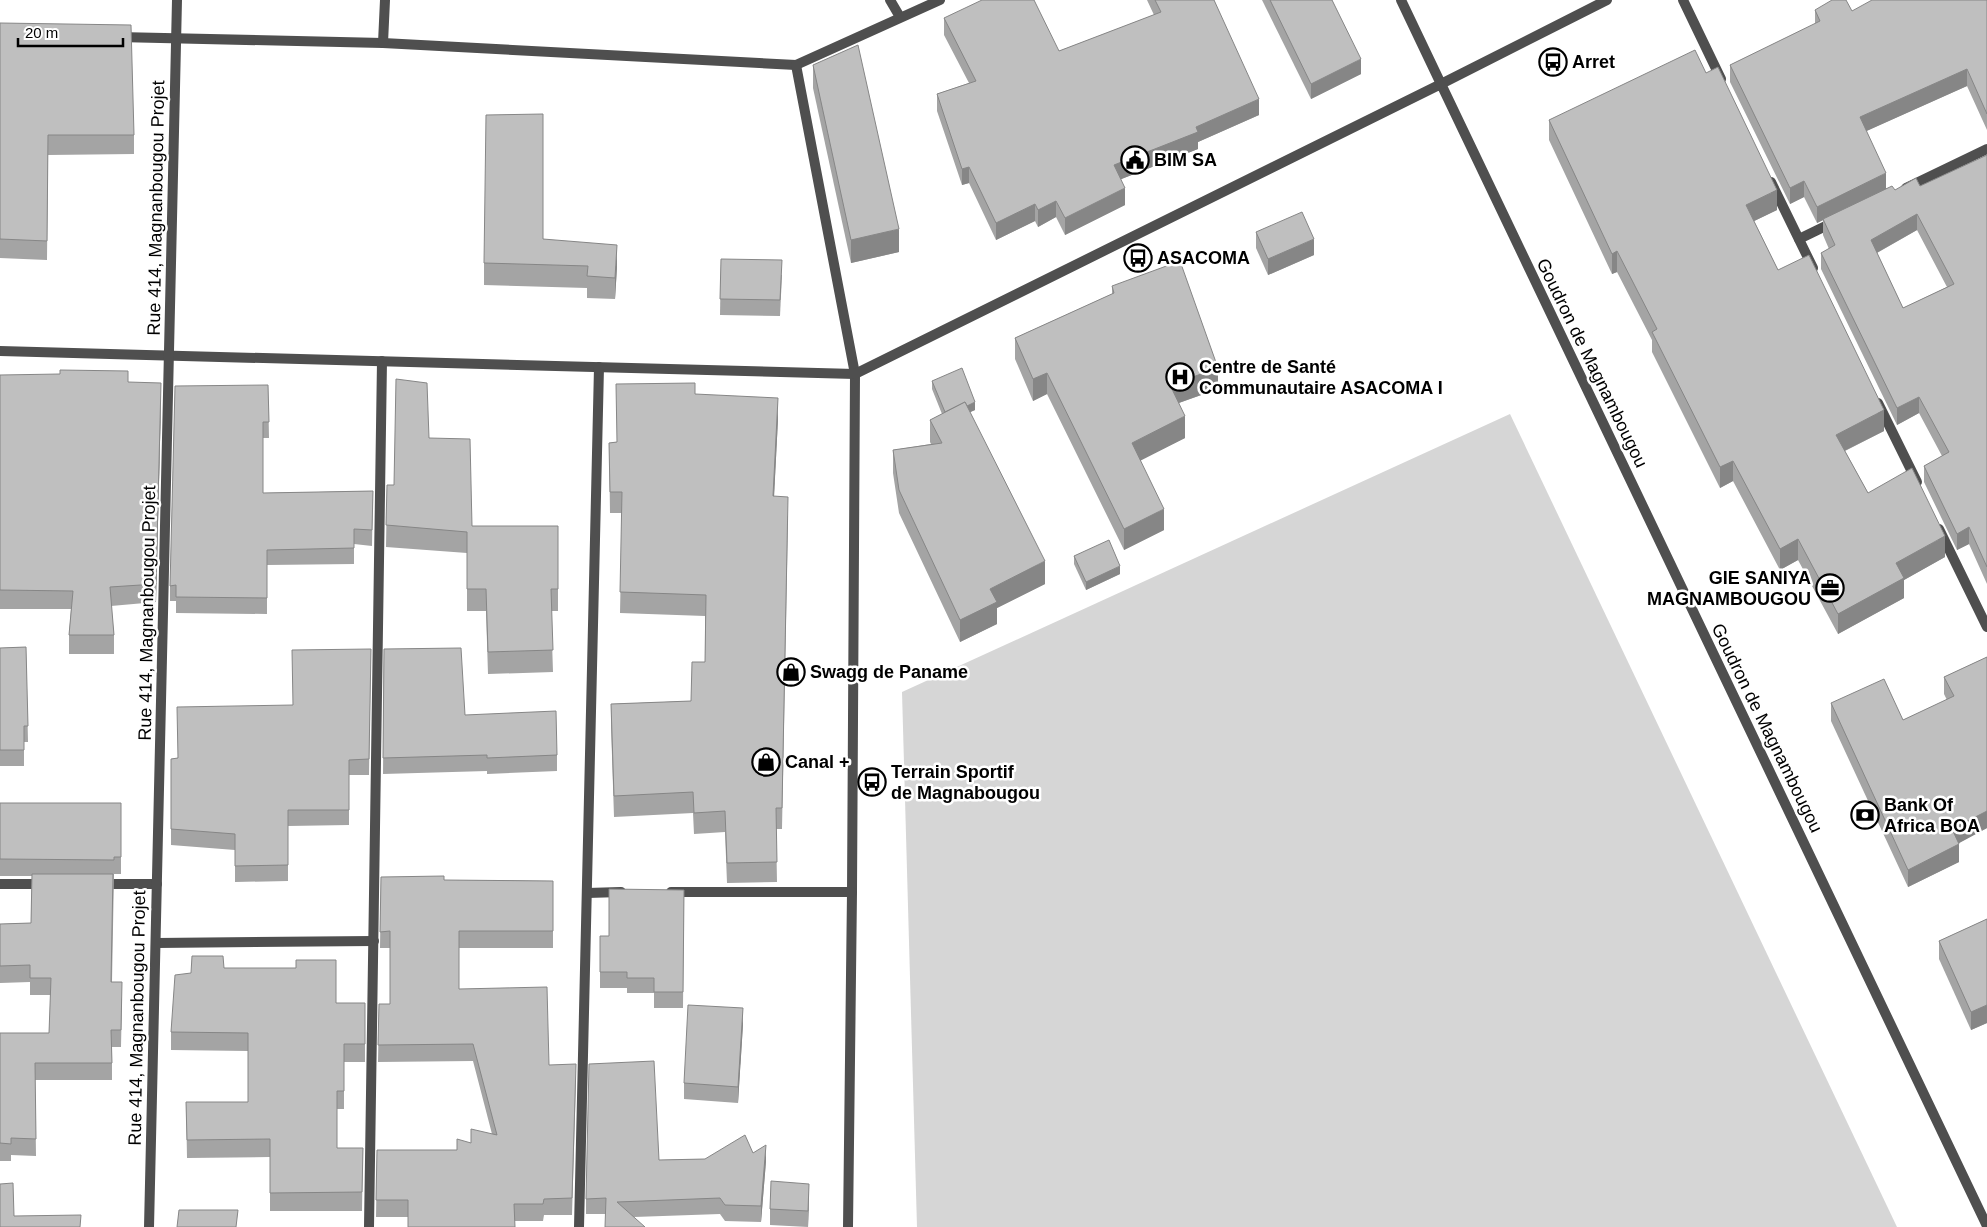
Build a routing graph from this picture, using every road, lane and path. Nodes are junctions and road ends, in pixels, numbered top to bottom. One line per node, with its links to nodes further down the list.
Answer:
1 (177, 0): 10 (street, Rue 414, Magnanbougou Projet)
2 (385, 0): 11 (street)
3 (890, 0): 8 (street)
4 (940, 0): 8 (street)
5 (1401, 0): 13 (street, Goudron de Magnambougou)
6 (1607, 0): 13 (street)
7 (1683, 0): 14 (street)
8 (900, 18): 12 (street)
9 (108, 36): 10 (street)
10 (176, 38): 11 (street); 22 (street, Rue 414, Magnanbougou Projet)
11 (383, 43): 12 (street)
12 (796, 65): 25 (street)
13 (1441, 84): 25 (street); 40 (street, Goudron de Magnambougou)
14 (1726, 88)
15 (1987, 150): 17 (street)
16 (1764, 168): 19 (street)
17 (1897, 192)
18 (1844, 218): 19 (street)
19 (1799, 239): 20 (street)
20 (1816, 274)
21 (0, 351): 22 (street)
22 (169, 356): 23 (street); 33 (street, Rue 414, Magnanbougou Projet)
23 (382, 361): 24 (street); 38 (street)
24 (599, 367): 25 (street); 37 (street)
25 (855, 374): 36 (street)
26 (1872, 389): 27 (street)
27 (1923, 495)
28 (1936, 521): 29 (street)
29 (1987, 627)
30 (0, 884): 31 (street)
31 (49, 884)
32 (88, 884): 33 (street)
33 (157, 884): 39 (street, Rue 414, Magnanbougou Projet)
34 (636, 892): 37 (street)
35 (656, 892): 36 (street)
36 (852, 892): 44 (street)
37 (587, 893): 43 (street)
38 (374, 941): 39 (street); 42 (street)
39 (156, 943): 41 (street, Rue 414, Magnanbougou Projet)
40 (1987, 1226)
41 (149, 1227)
42 (369, 1227)
43 (579, 1227)
44 (848, 1227)

